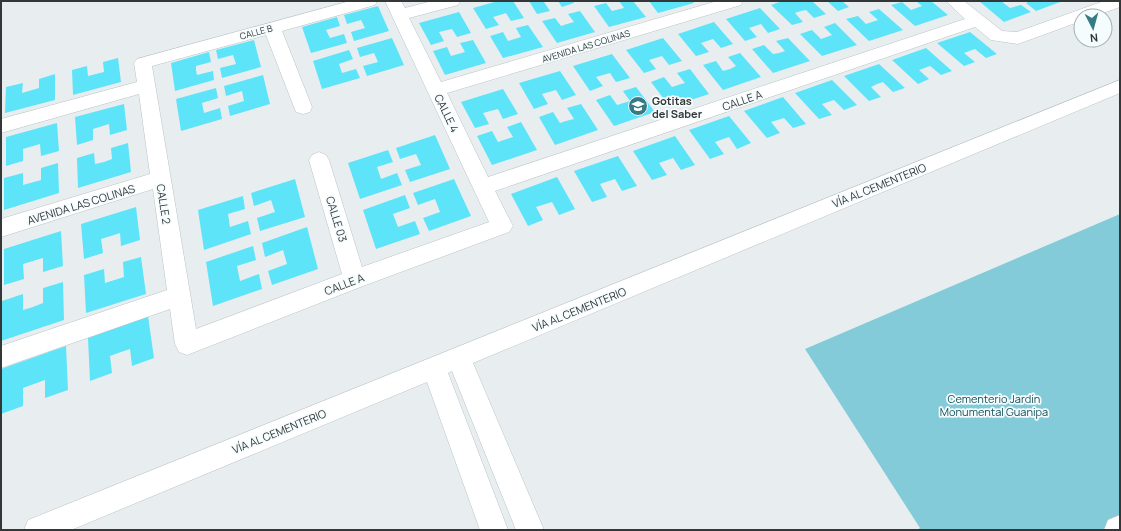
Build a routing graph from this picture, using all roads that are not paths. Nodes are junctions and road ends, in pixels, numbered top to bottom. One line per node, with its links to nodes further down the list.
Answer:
1 (369, 1): 9 (street, CALLE B)
2 (452, 1): 7 (street)
3 (735, 1): 13 (street, AVENIDA LAS COLINAS)
4 (954, 1): 8 (street)
5 (1120, 1): 6 (street)
6 (1091, 5): 8 (street)
7 (396, 8): 13 (street, CALLE 4)
8 (978, 20): 18 (street, CALLE A)
9 (272, 27): 10 (street, CALLE B); 14 (street)
10 (143, 63): 11 (street, CALLE 2)
11 (146, 86): 15 (street); 17 (street, CALLE 2)
12 (1120, 86): 25 (street, VÍA AL CEMENTERIO)
13 (436, 90): 18 (street, CALLE 4)
14 (303, 107)
15 (1, 126)
16 (318, 160): 21 (street, CALLE 03)
17 (160, 179): 20 (street, AVENIDA LAS COLINAS); 22 (street, CALLE 2)
18 (483, 187): 19 (street, CALLE 4)
19 (502, 226): 21 (street, CALLE A)
20 (1, 228)
21 (356, 279): 23 (street, CALLE A)
22 (179, 296): 23 (street, CALLE 2); 24 (street)
23 (187, 344)
24 (1, 357)
25 (459, 358): 26 (street, VÍA AL CEMENTERIO); 29 (street)
26 (434, 368): 27 (street, VÍA AL CEMENTERIO); 28 (street)
27 (38, 530)
28 (494, 530)
29 (530, 530)

